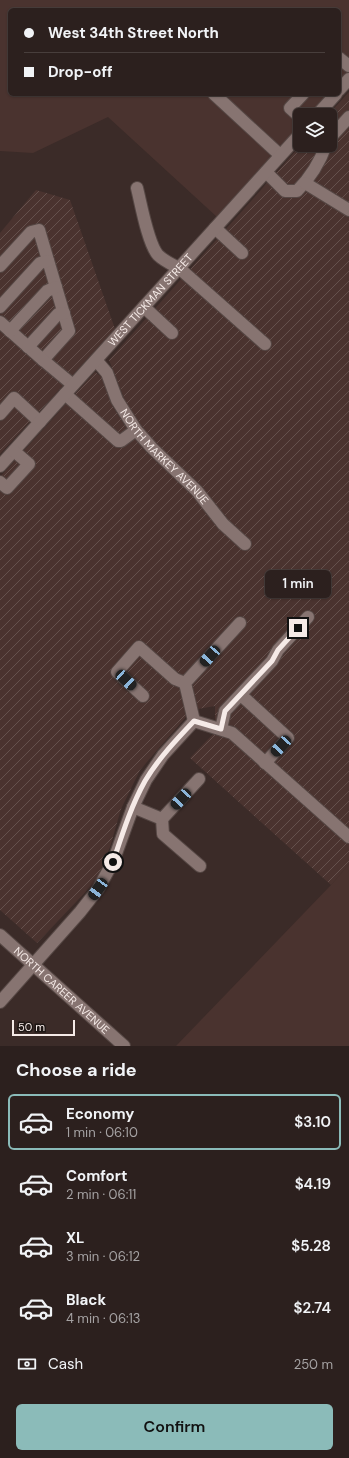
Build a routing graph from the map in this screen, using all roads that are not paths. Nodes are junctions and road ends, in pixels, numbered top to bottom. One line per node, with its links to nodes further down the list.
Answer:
1 (341, 60): 2 (street)
2 (349, 66)
3 (349, 79): 4 (street)
4 (341, 88)
5 (216, 96): 14 (street)
6 (301, 96): 9 (street)
7 (334, 96): 8 (street)
8 (323, 108)
9 (293, 111)
10 (349, 117): 11 (street)
11 (337, 130)
12 (293, 141): 14 (street, WEST TICKMAN STREET)
13 (323, 152): 16 (street)
14 (280, 155): 15 (street, WEST TICKMAN STREET)
15 (266, 172): 16 (street); 19 (street, WEST TICKMAN STREET)
16 (305, 183): 18 (street)
17 (138, 188): 23 (street)
18 (349, 210)
19 (215, 228): 20 (street); 23 (street, WEST TICKMAN STREET)
20 (242, 253)
21 (48, 261): 22 (street); 24 (street); 25 (street)
22 (0, 266)
23 (179, 268): 26 (street, WEST TICKMAN STREET); 31 (street)
24 (56, 287): 27 (street); 29 (street)
25 (0, 307)
26 (144, 307): 30 (street); 34 (street, WEST TICKMAN STREET)
27 (64, 312): 32 (street); 33 (street)
28 (0, 322): 29 (street)
29 (10, 331): 32 (street)
30 (172, 333)
31 (265, 344)
32 (28, 347): 33 (street)
33 (43, 360): 35 (street)
34 (96, 360): 35 (street, WEST TICKMAN STREET); 38 (street, NORTH MARKEY AVENUE)
35 (70, 389): 37 (street, WEST TICKMAN STREET); 38 (street)
36 (0, 414): 37 (street)
37 (40, 422): 39 (street, WEST TICKMAN STREET)
38 (136, 430): 42 (street, NORTH MARKEY AVENUE)
39 (14, 451): 40 (street, WEST TICKMAN STREET); 41 (street)
40 (0, 466)
41 (0, 482)
42 (245, 544)
43 (308, 617): 46 (street)
44 (240, 623): 45 (street)
45 (185, 683): 47 (street); 48 (street)
46 (241, 695): 49 (street); 50 (street)
47 (144, 696)
48 (194, 721): 49 (street); 52 (street)
49 (221, 729): 50 (street)
50 (265, 763): 54 (street)
51 (199, 779): 53 (street)
52 (133, 808): 53 (street); 57 (street)
53 (162, 819): 55 (street)
54 (349, 837)
55 (200, 866)
56 (0, 935): 57 (street, NORTH CAREER AVENUE)
57 (33, 965): 58 (street); 59 (street, NORTH CAREER AVENUE)
58 (0, 1002)
59 (124, 1046)

